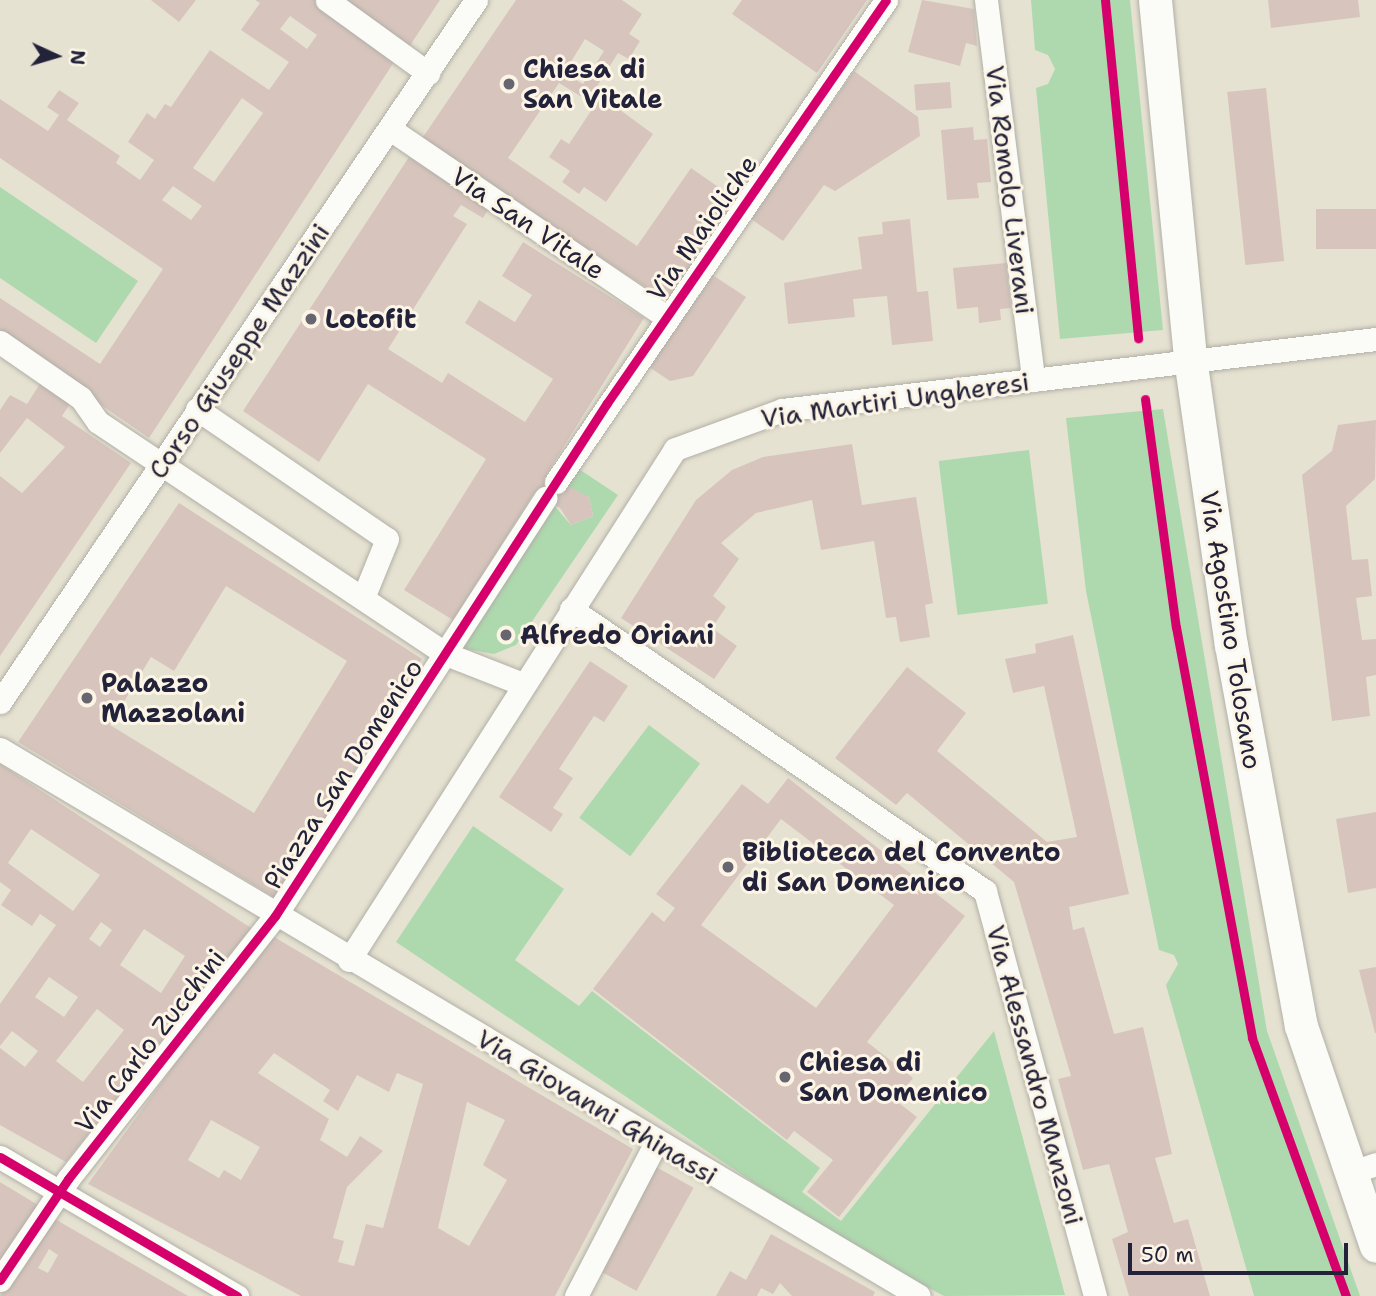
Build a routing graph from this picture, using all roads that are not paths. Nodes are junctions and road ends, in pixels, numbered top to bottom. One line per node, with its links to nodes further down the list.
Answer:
1 (327, 0): 6 (street)
2 (477, 0): 6 (street, Corso Giuseppe Mazzini)
3 (886, 0): 8 (street, Via Maioliche)
4 (986, 0): 12 (street, Via Romolo Liverani)
5 (1155, 0): 11 (main road, Via Agostino Tolosano)
6 (428, 73): 7 (street, Corso Giuseppe Mazzini)
7 (390, 128): 8 (street, Via San Vitale); 13 (street, Corso Giuseppe Mazzini)
8 (666, 316): 17 (street, Via Maioliche)
9 (1376, 339): 11 (street, Via Martiri Ungheresi)
10 (0, 342): 14 (street)
11 (1191, 365): 12 (street, Via Martiri Ungheresi); 25 (main road, Via Agostino Tolosano)
12 (1034, 380): 16 (street, Via Martiri Ungheresi)
13 (197, 409): 14 (street, Corso Giuseppe Mazzini); 15 (street)
14 (164, 462): 15 (street); 19 (street, Corso Giuseppe Mazzini)
15 (363, 598): 17 (street)
16 (572, 609): 18 (street, Via Martiri Ungheresi); 32 (street, Via Alessandro Manzoni)
17 (446, 654): 18 (street); 21 (street, Piazza San Domenico)
18 (520, 683): 22 (street, Via Martiri Ungheresi)
19 (0, 702)
20 (0, 749): 21 (street, Via Giovanni Ghinassi)
21 (275, 916): 22 (street, Via Giovanni Ghinassi); 26 (street, Via Carlo Zucchini)
22 (349, 960): 23 (street, Via Giovanni Ghinassi)
23 (656, 1142): 30 (street); 31 (street, Via Giovanni Ghinassi)
24 (0, 1157): 26 (street)
25 (1365, 1168): 27 (main road, Via Agostino Tolosano)
26 (59, 1192): 28 (street, Via Carlo Zucchini); 29 (street)
27 (1376, 1246)
28 (0, 1280)
29 (237, 1296)
30 (576, 1296)
31 (919, 1296)
32 (1096, 1296)

